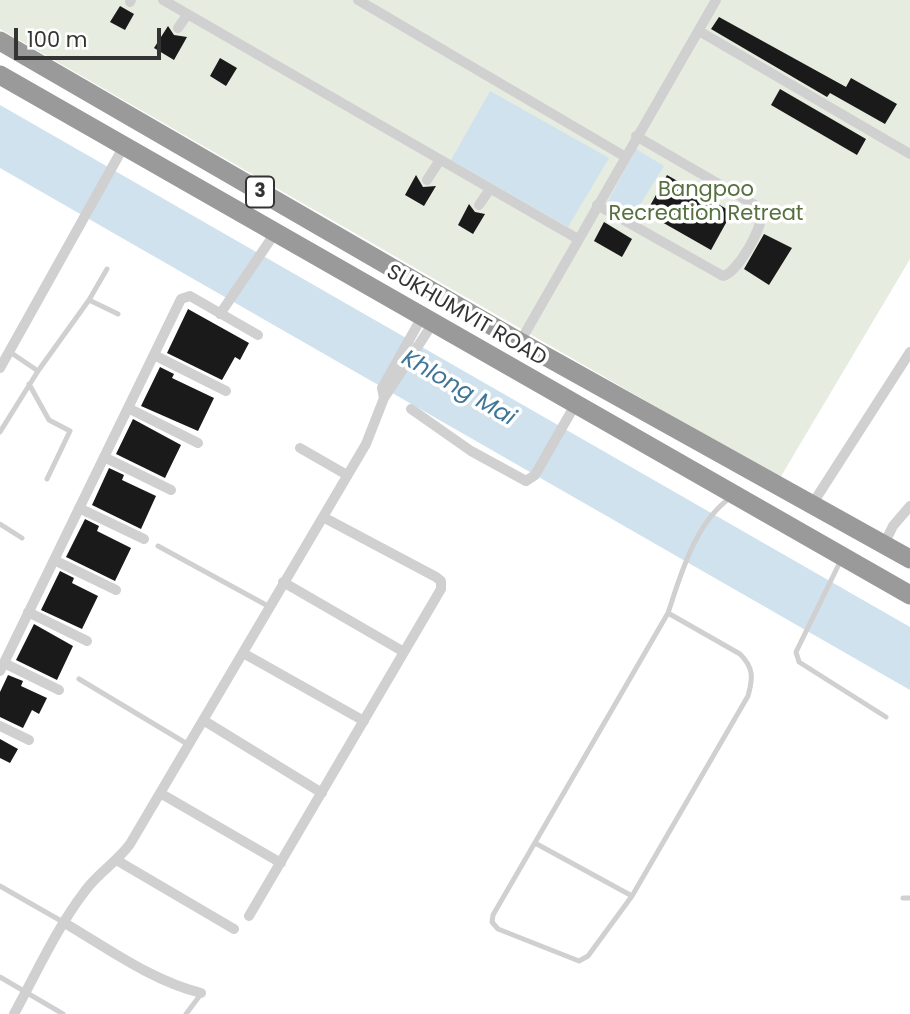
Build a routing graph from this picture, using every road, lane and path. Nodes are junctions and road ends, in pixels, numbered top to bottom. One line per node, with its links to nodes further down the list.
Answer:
1 (163, 0): 4 (street)
2 (360, 0): 12 (street)
3 (716, 0): 6 (street)
4 (187, 15): 5 (street); 13 (street)
5 (178, 28)
6 (699, 31): 9 (street); 11 (street)
7 (0, 41): 26 (highway, SUKHUMVIT ROAD / 3)
8 (0, 75): 10 (highway, SUKHUMVIT ROAD / 3)
9 (636, 136): 12 (street); 17 (street)
10 (124, 146): 18 (highway, SUKHUMVIT ROAD / 3); 29 (street)
11 (910, 154)
12 (624, 156): 17 (street)
13 (440, 160): 14 (street); 15 (street)
14 (427, 180)
15 (491, 189): 16 (street); 19 (street)
16 (479, 205)
17 (597, 205): 19 (street)
18 (275, 233): 23 (street); 24 (highway, SUKHUMVIT ROAD / 3)
19 (578, 239): 26 (street)
20 (107, 269): 21 (lane)
21 (89, 300): 22 (lane); 31 (lane)
22 (118, 314)
23 (220, 314): 25 (street); 28 (street)
24 (423, 328): 30 (highway, SUKHUMVIT ROAD / 3); 41 (street)
25 (258, 335)
26 (520, 342): 30 (highway); 45 (highway, SUKHUMVIT ROAD / 3)
27 (910, 352): 45 (street)
28 (154, 355): 33 (street); 35 (street)
29 (4, 358): 31 (lane)
30 (508, 366): 34 (highway, SUKHUMVIT ROAD / 3)
31 (38, 371): 32 (lane)
32 (29, 384): 37 (lane); 42 (lane)
33 (226, 391)
34 (575, 405): 36 (street); 44 (highway, SUKHUMVIT ROAD / 3)
35 (128, 408): 38 (street); 40 (street)
36 (411, 409)
37 (0, 432)
38 (198, 443)
39 (300, 448): 41 (street)
40 (104, 457): 43 (street); 47 (street)
41 (347, 475): 48 (street)
42 (47, 479)
43 (171, 490)
44 (737, 494): 54 (highway, SUKHUMVIT ROAD / 3); 62 (lane)
45 (813, 503): 52 (highway, SUKHUMVIT ROAD / 3)
46 (910, 506): 52 (street)
47 (79, 508): 51 (street); 56 (street)
48 (323, 517): 57 (street); 64 (street)
49 (0, 524): 50 (lane)
50 (22, 538)
51 (144, 539)
52 (884, 544): 55 (highway, SUKHUMVIT ROAD / 3)
53 (158, 546): 60 (lane)
54 (843, 556): 59 (highway, SUKHUMVIT ROAD / 3); 69 (lane)
55 (910, 559)
56 (54, 560): 58 (street); 61 (street)
57 (283, 582): 60 (street); 64 (street)
58 (116, 590)
59 (910, 595)
60 (268, 606): 65 (street)
61 (28, 612): 63 (street); 66 (street)
62 (668, 613): 77 (lane); 81 (lane)
63 (87, 641)
64 (404, 652): 71 (street)
65 (243, 653): 70 (street); 71 (street)
66 (2, 667): 68 (street)
67 (79, 678): 74 (lane)
68 (59, 690)
69 (886, 717)
70 (203, 720): 74 (street); 76 (street)
71 (364, 721): 76 (street)
72 (0, 726): 73 (street)
73 (29, 740)
74 (189, 745): 75 (street)
75 (160, 793): 78 (street); 79 (street)
76 (322, 793): 79 (street)
77 (535, 843): 81 (lane); 81 (lane)
78 (118, 861): 83 (street); 84 (street)
79 (281, 863): 82 (street)
80 (0, 886): 83 (lane)
81 (632, 897)
82 (249, 916)
83 (63, 922): 86 (street); 87 (street)
84 (234, 929)
85 (0, 977): 86 (lane)
86 (27, 991): 88 (street); 89 (lane)
87 (201, 993): 90 (lane)
88 (14, 1014)
89 (63, 1014)
90 (186, 1014)

